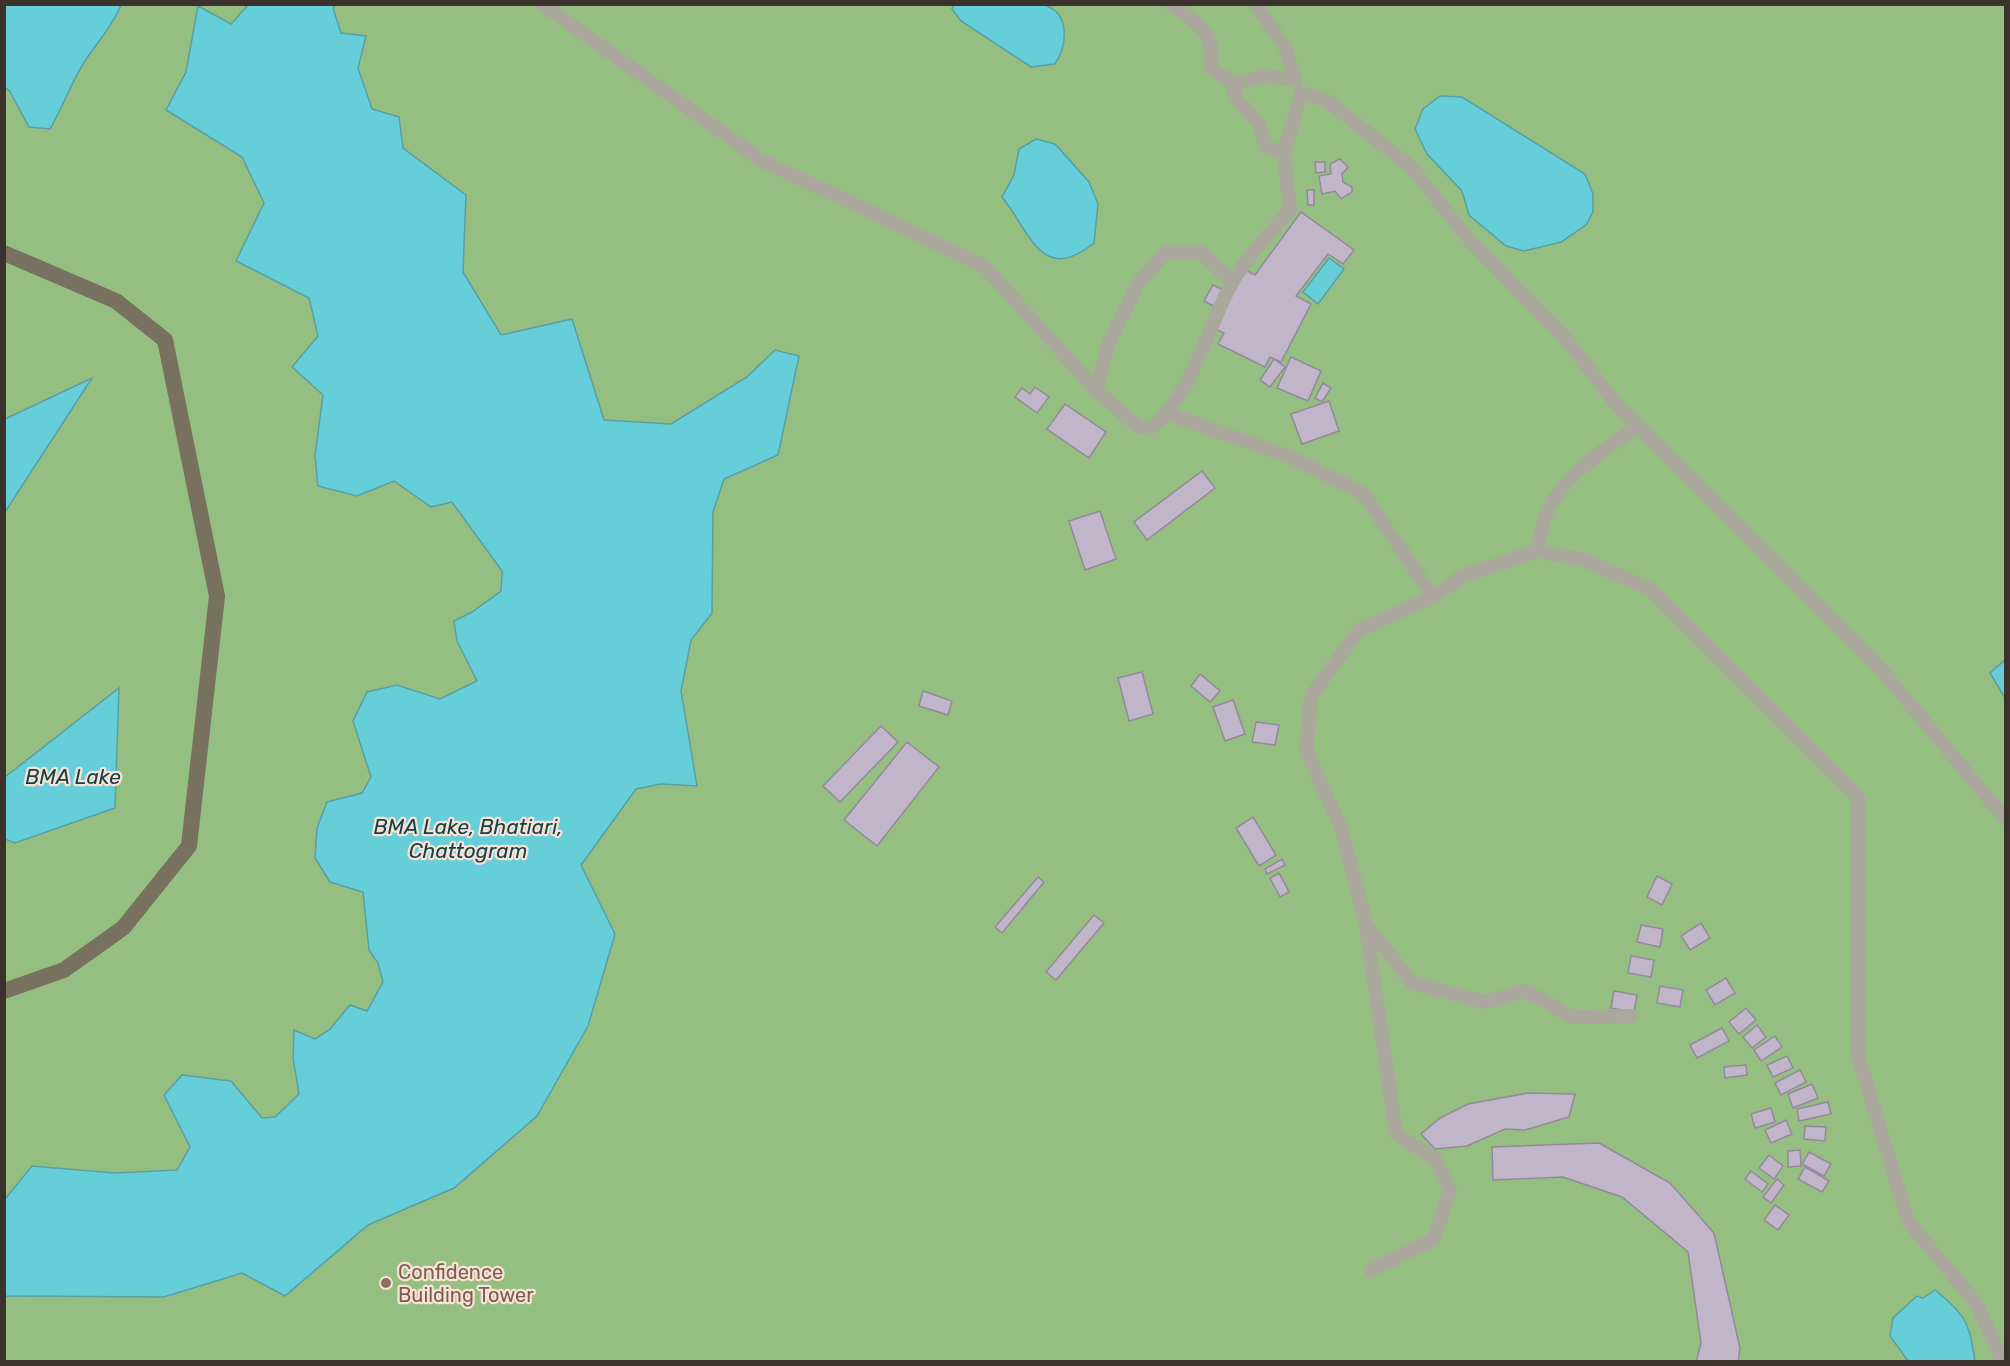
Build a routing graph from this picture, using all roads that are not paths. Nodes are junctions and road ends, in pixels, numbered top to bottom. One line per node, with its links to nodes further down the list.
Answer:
1 (542, 4): 9 (street)
2 (1171, 4): 4 (street)
3 (1255, 4): 5 (street)
4 (1234, 84): 5 (street); 6 (street)
5 (1299, 87): 6 (street); 11 (street)
6 (1284, 153): 8 (street)
7 (4, 253): 16 (main road)
8 (1232, 281): 9 (street); 10 (street)
9 (1096, 390): 10 (street)
10 (1168, 414): 13 (street)
11 (1639, 426): 12 (street); 14 (street)
12 (1537, 551): 13 (street); 19 (street)
13 (1433, 597): 15 (street)
14 (2006, 820)
15 (1366, 924): 17 (street); 18 (street)
16 (4, 992)
17 (1631, 1016)
18 (1371, 1270)
19 (2003, 1362)

